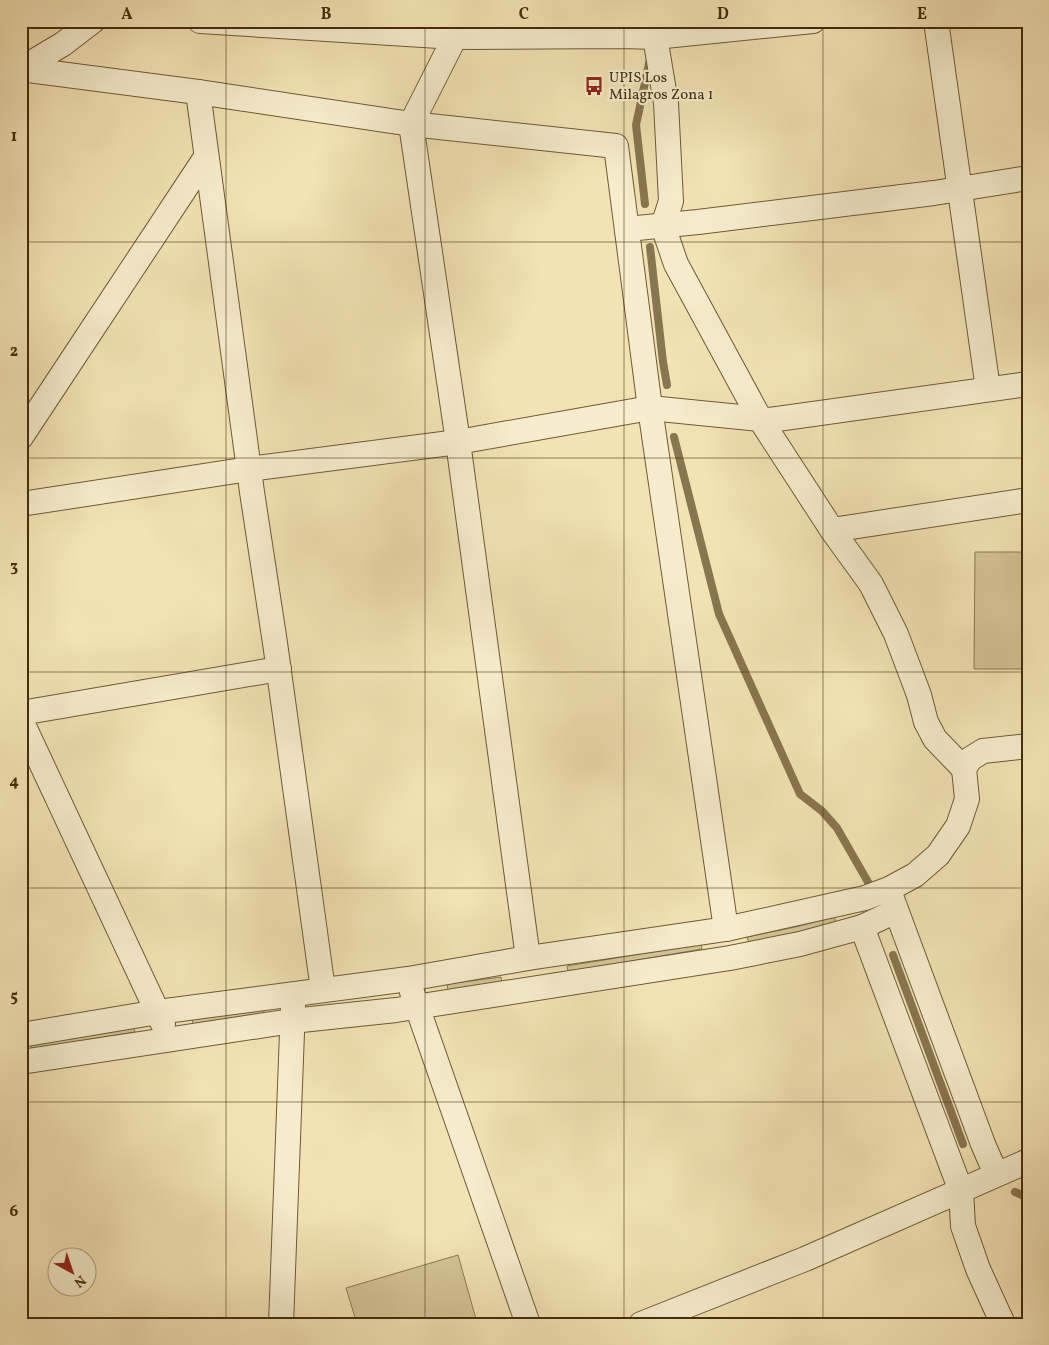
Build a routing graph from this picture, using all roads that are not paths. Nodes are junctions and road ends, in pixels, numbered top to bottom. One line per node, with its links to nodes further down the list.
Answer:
1 (93, 21): 7 (street)
2 (200, 21): 5 (street)
3 (813, 21): 6 (street)
4 (936, 21): 12 (street)
5 (455, 37): 6 (street); 9 (street)
6 (655, 38): 13 (street)
7 (21, 69): 8 (street)
8 (198, 92): 9 (street); 10 (street)
9 (410, 124): 14 (street); 20 (street)
10 (206, 157): 19 (street); 21 (street)
11 (1028, 178): 12 (street)
12 (959, 190): 13 (street); 16 (street)
13 (663, 226): 14 (street); 18 (street)
14 (627, 229): 17 (street)
15 (1028, 384): 16 (street)
16 (988, 389): 18 (street)
17 (650, 408): 18 (street); 20 (street); 32 (street)
18 (760, 419): 24 (street)
19 (21, 437)
20 (458, 442): 21 (street); 33 (street)
21 (249, 469): 23 (street); 25 (street)
22 (1028, 500): 24 (street)
23 (21, 504)
24 (832, 530): 29 (street)
25 (279, 669): 26 (street); 35 (street)
26 (21, 713)
27 (21, 720): 38 (street)
28 (1028, 746): 29 (street)
29 (964, 769): 30 (street)
30 (892, 900): 31 (street); 32 (street); 44 (street)
31 (862, 927): 37 (street); 45 (street)
32 (726, 929): 33 (street)
33 (528, 958): 34 (street)
34 (408, 979): 35 (street); 37 (street)
35 (323, 990): 36 (street)
36 (293, 994): 38 (street); 39 (street)
37 (418, 1007): 39 (street); 47 (street)
38 (158, 1012): 40 (street); 41 (street)
39 (292, 1021): 41 (street); 46 (street)
40 (21, 1035)
41 (170, 1039): 42 (street)
42 (21, 1062)
43 (1028, 1161): 44 (street)
44 (996, 1174): 45 (street)
45 (962, 1191): 48 (street); 49 (street)
46 (281, 1324)
47 (528, 1324)
48 (641, 1324)
49 (1003, 1324)

